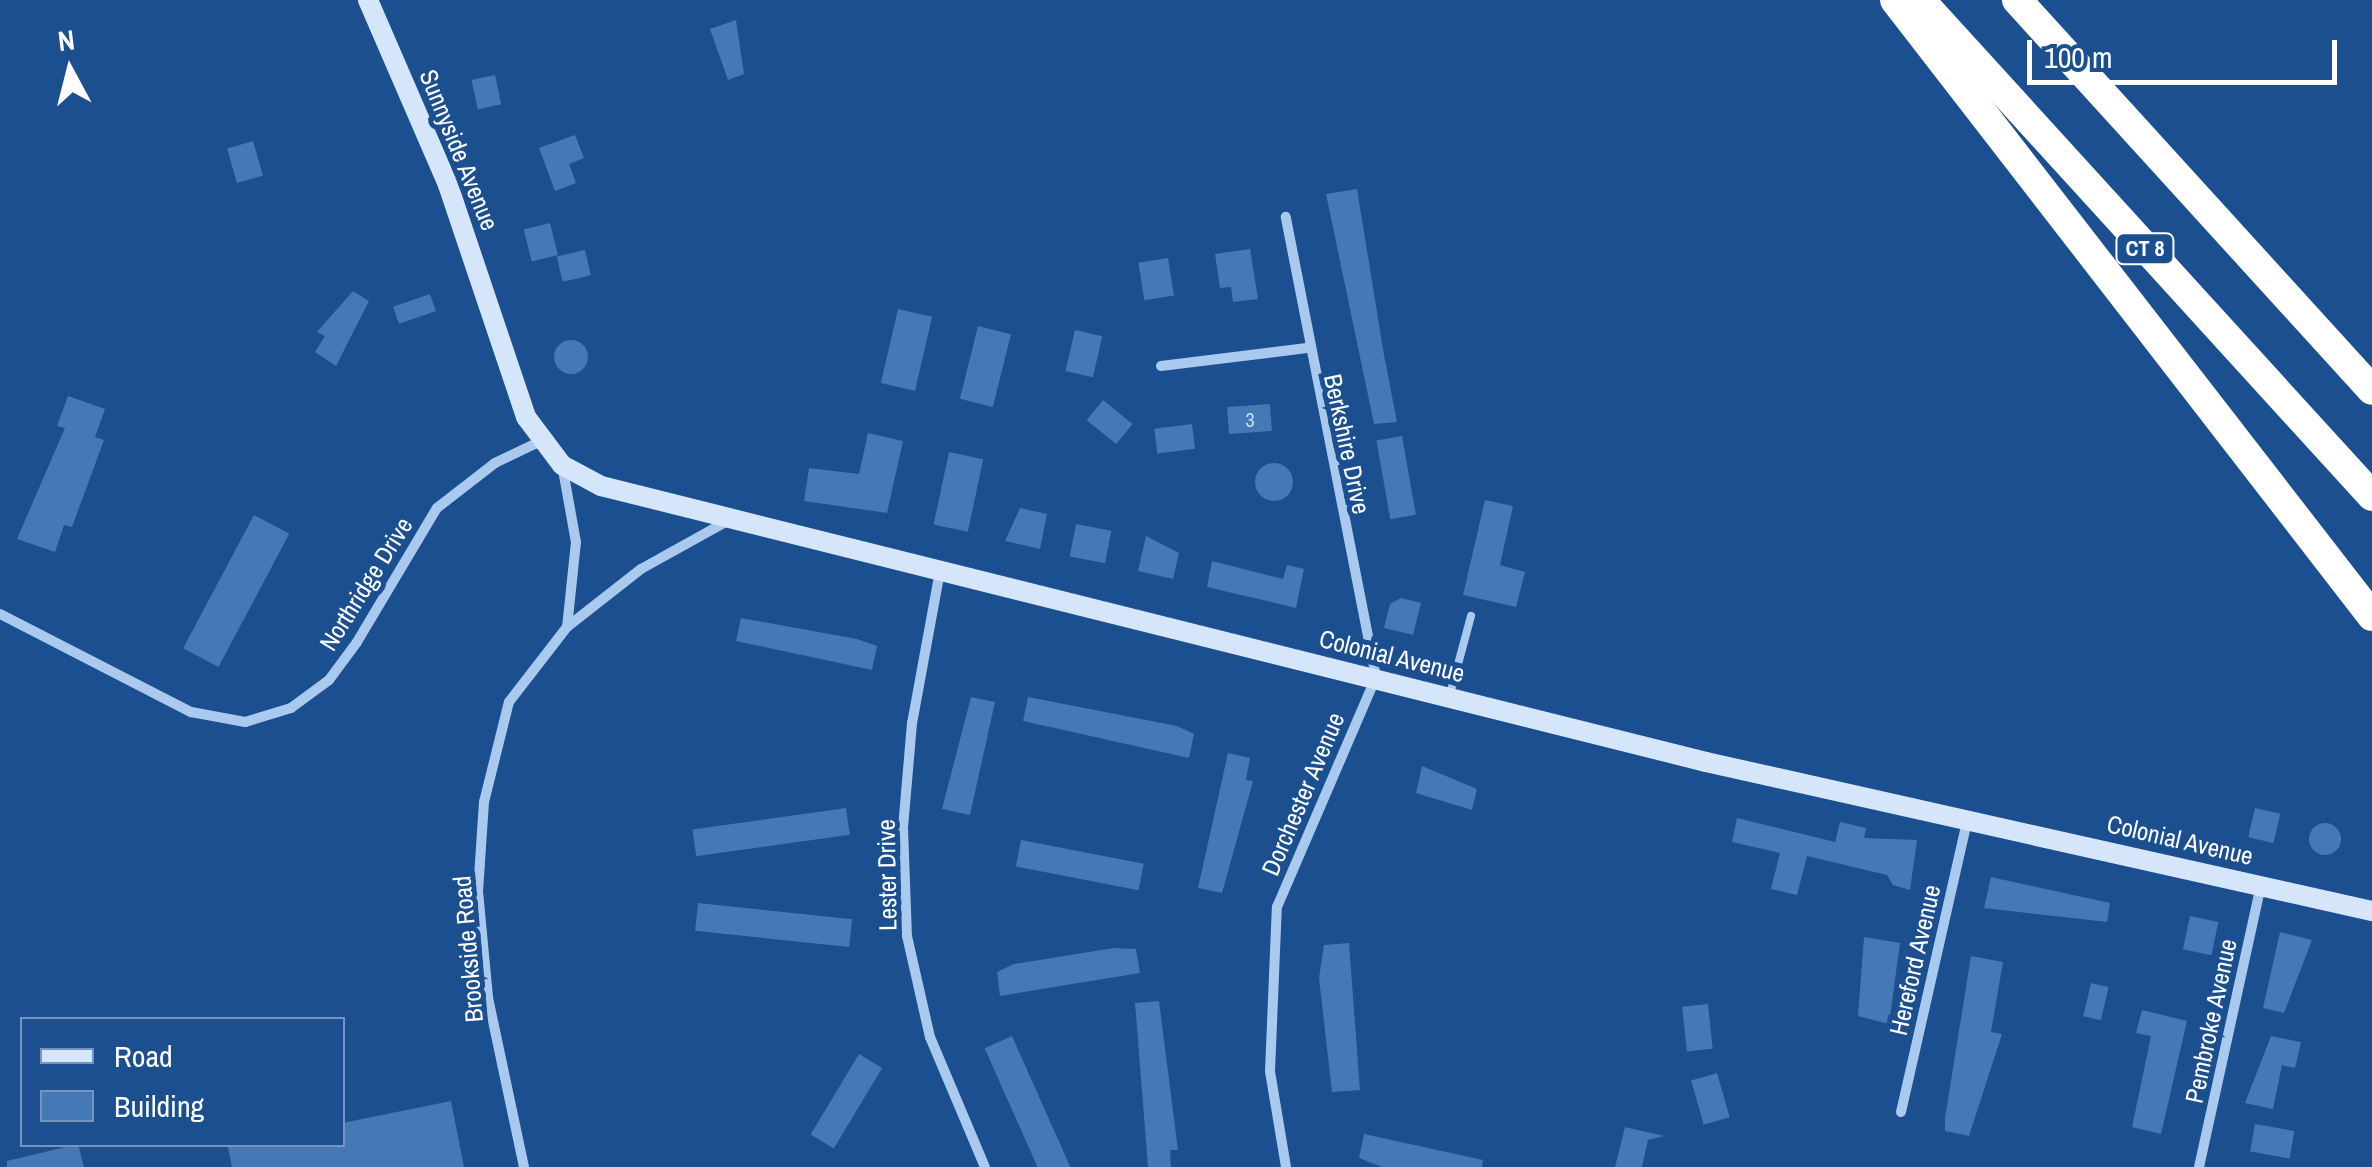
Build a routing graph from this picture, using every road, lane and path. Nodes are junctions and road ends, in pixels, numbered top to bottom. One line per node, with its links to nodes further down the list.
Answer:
1 (368, 0): 7 (street, Sunnyside Avenue)
2 (1895, 0): 19 (highway)
3 (1920, 0): 14 (highway, CT 8)
4 (2017, 0): 6 (highway)
5 (1286, 217): 8 (street, Berkshire Drive)
6 (2307, 318): 10 (highway); 11 (highway)
7 (492, 323): 12 (street, Colonial Avenue)
8 (1307, 348): 9 (street); 21 (street, Berkshire Drive)
9 (1161, 366)
10 (2372, 381)
11 (2372, 390)
12 (541, 441): 13 (street, Colonial Avenue); 17 (street, Northridge Drive)
13 (562, 465): 15 (street, Colonial Avenue); 20 (street)
14 (2372, 496)
15 (724, 523): 16 (street, Colonial Avenue); 20 (street, Brookside Road)
16 (940, 571): 21 (street, Colonial Avenue); 28 (street, Lester Drive)
17 (0, 614)
18 (1471, 616): 22 (lane)
19 (2372, 616)
20 (566, 627): 27 (street, Brookside Road)
21 (1376, 677): 22 (street, Colonial Avenue); 29 (street, Dorchester Avenue)
22 (1449, 696): 23 (street, Colonial Avenue)
23 (1969, 817): 24 (street, Colonial Avenue); 26 (street, Hereford Avenue)
24 (2261, 884): 25 (street, Colonial Avenue); 30 (street, Pembroke Avenue)
25 (2372, 911)
26 (1900, 1112)
27 (524, 1167)
28 (985, 1167)
29 (1286, 1167)
30 (2199, 1167)

